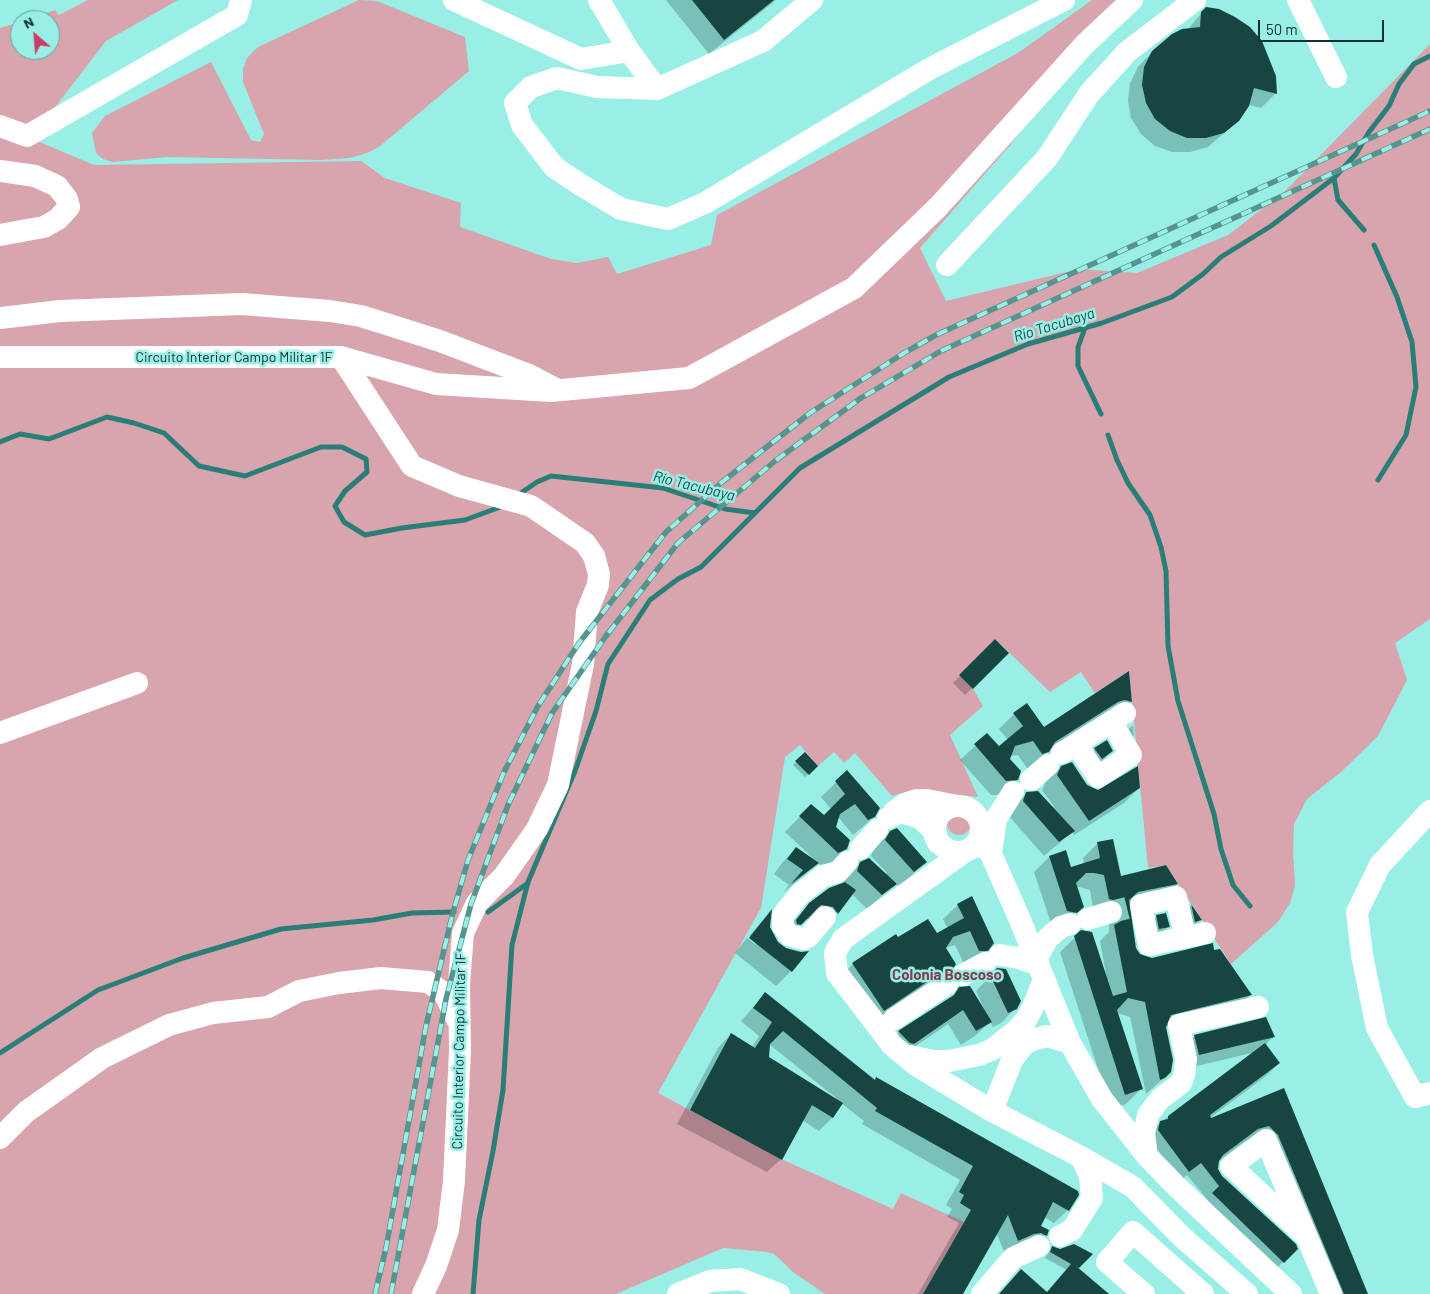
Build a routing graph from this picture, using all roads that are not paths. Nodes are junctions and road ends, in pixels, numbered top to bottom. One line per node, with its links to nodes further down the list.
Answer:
1 (241, 0): 12 (street)
2 (454, 0): 9 (street)
3 (599, 0): 9 (street)
4 (812, 0): 11 (street)
5 (1064, 0): 11 (street)
6 (1132, 0): 19 (street)
7 (1195, 0): 15 (street)
8 (1298, 0): 10 (street)
9 (628, 51): 11 (street)
10 (1336, 76)
11 (657, 89)
12 (0, 126)
13 (0, 171): 14 (street)
14 (0, 234)
15 (947, 265)
16 (0, 318): 19 (street)
17 (0, 357): 18 (street, Circuito Interior Campo Militar 1F)
18 (341, 357): 19 (street); 40 (street, Circuito Interior Campo Militar 1F)
19 (558, 390)
20 (138, 684): 21 (street)
21 (0, 733)
22 (1062, 754): 22 (street); 23 (street)
23 (1031, 780)
24 (962, 807): 27 (street); 27 (street); 28 (street); 28 (street)
25 (1430, 811): 43 (street)
26 (877, 830): 31 (street)
27 (936, 837): 28 (street); 29 (street)
28 (981, 851): 29 (street); 33 (street)
29 (931, 874): 42 (street)
30 (1124, 909): 32 (street)
31 (825, 917)
32 (1088, 919)
33 (1020, 920): 37 (street); 37 (street); 37 (street)
34 (1183, 927): 35 (street)
35 (1205, 933)
36 (985, 963): 39 (street)
37 (1041, 972): 41 (street); 42 (street)
38 (1258, 1007): 45 (street)
39 (894, 1019)
40 (460, 1024): 47 (street); 58 (street, Circuito Interior Campo Militar 1F)
41 (1070, 1043): 44 (street); 46 (street)
42 (892, 1045): 46 (street)
43 (1430, 1092)
44 (1102, 1099): 45 (street); 48 (street)
45 (1160, 1099): 48 (street)
46 (992, 1111): 49 (street)
47 (0, 1138)
48 (1147, 1156): 51 (street)
49 (1082, 1157): 50 (street); 52 (street)
50 (1128, 1185): 52 (street); 53 (street)
51 (1176, 1186): 53 (street); 65 (street)
52 (1092, 1198): 54 (street)
53 (1154, 1209): 64 (street)
54 (1060, 1236)
55 (1306, 1236): 66 (street)
56 (1038, 1246): 61 (street)
57 (708, 1288): 59 (street); 60 (street)
58 (423, 1294)
59 (678, 1294)
60 (778, 1294)
61 (982, 1294)
62 (1144, 1294): 63 (street)
63 (1203, 1294)
64 (1247, 1294)
65 (1291, 1294)
66 (1331, 1294)

